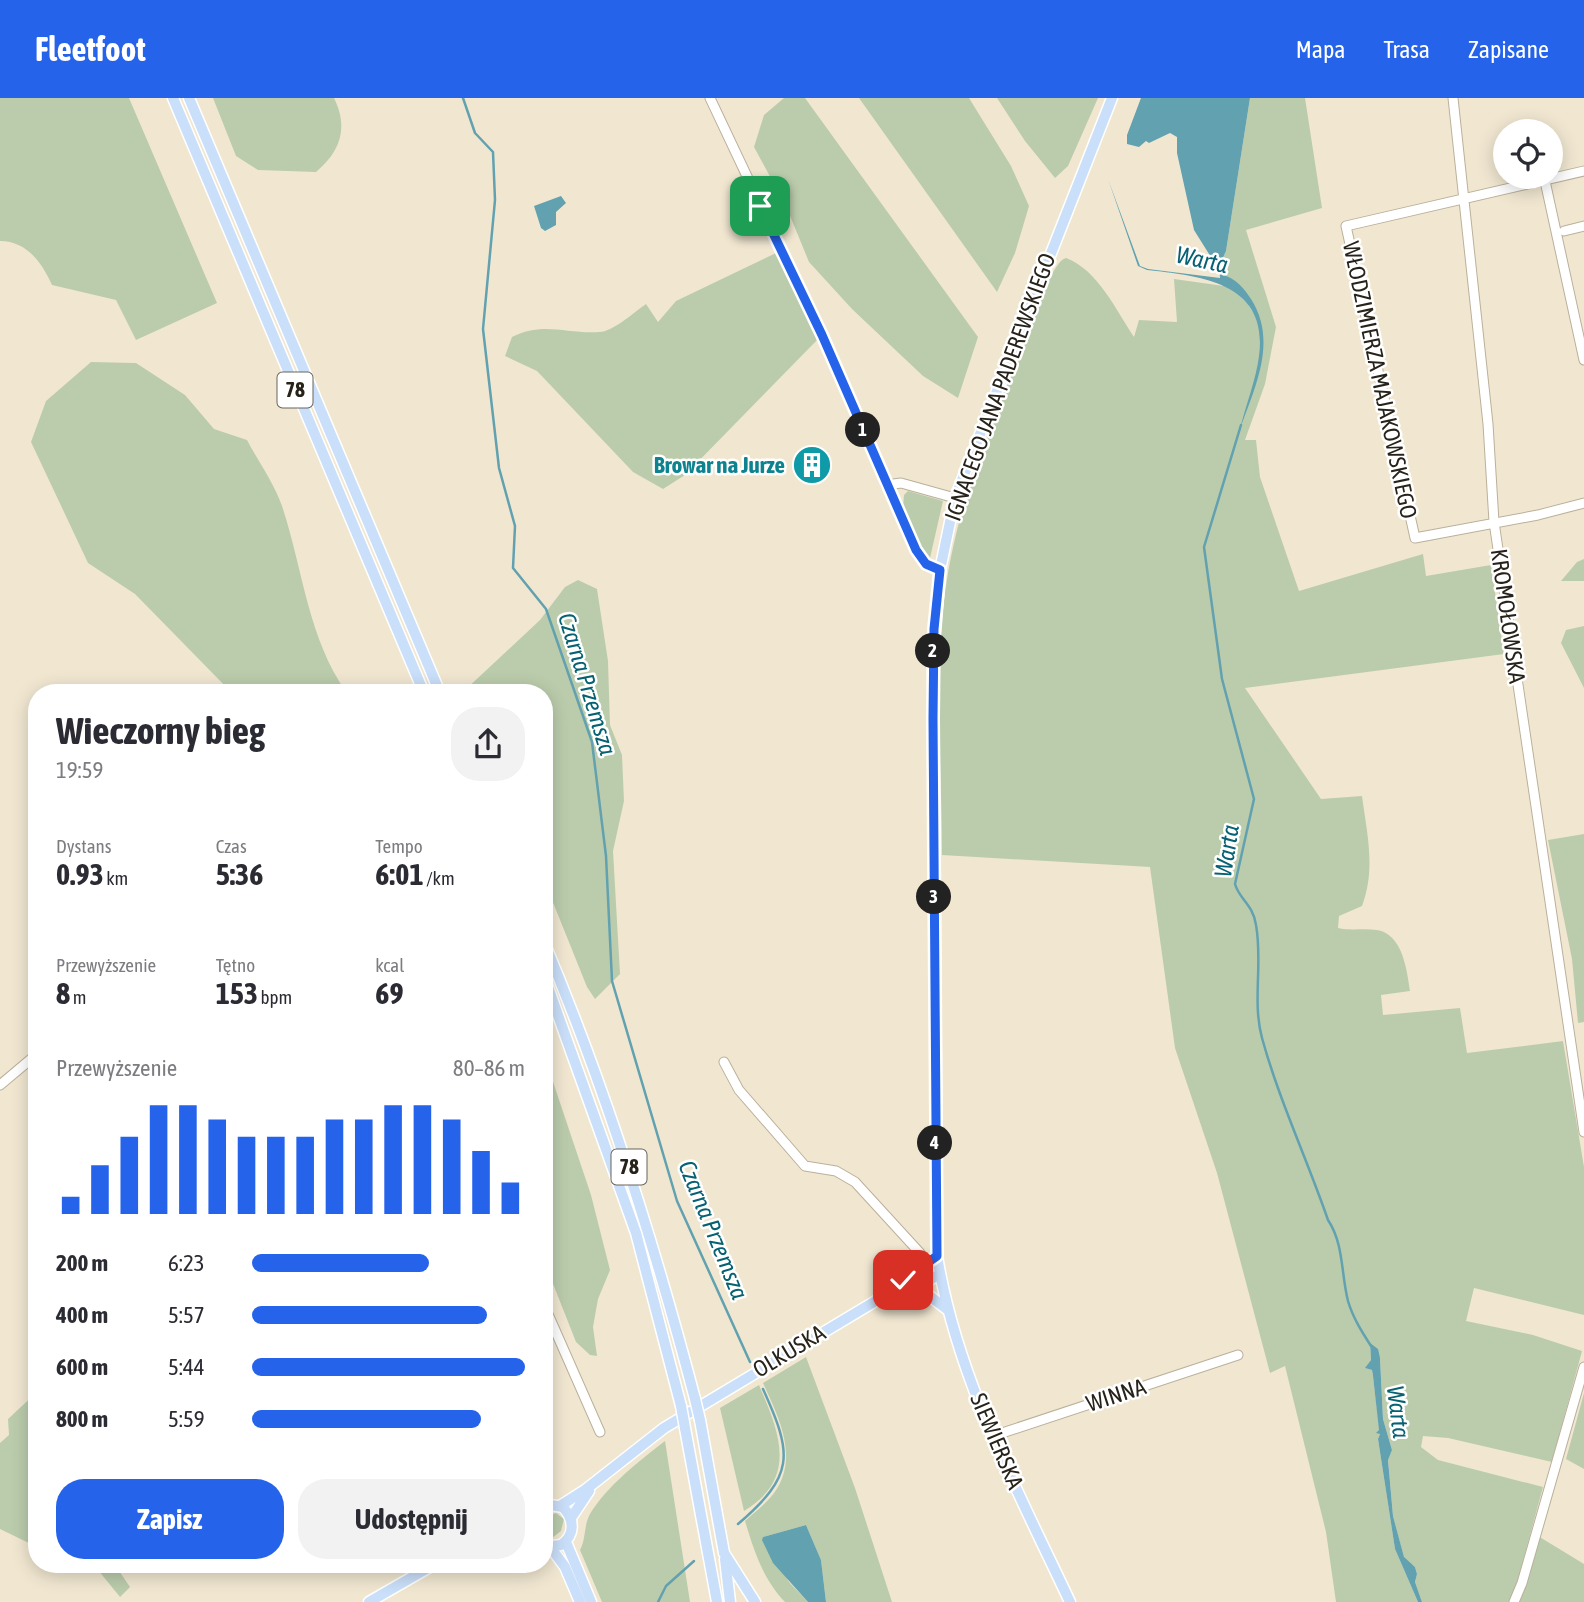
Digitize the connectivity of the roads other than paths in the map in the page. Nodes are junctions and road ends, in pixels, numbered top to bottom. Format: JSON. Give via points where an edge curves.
{"nodes":[{"id":1,"x":173,"y":98,"type":"edge"},
{"id":2,"x":189,"y":98,"type":"edge"},
{"id":3,"x":710,"y":98,"type":"edge"},
{"id":4,"x":1112,"y":98,"type":"edge"},
{"id":5,"x":1453,"y":98,"type":"edge"},
{"id":6,"x":1584,"y":171,"type":"edge"},
{"id":7,"x":1563,"y":176,"type":"edge"},
{"id":8,"x":1507,"y":189,"type":"edge"},
{"id":9,"x":1547,"y":189,"type":"edge"},
{"id":10,"x":1465,"y":198,"type":"junction"},
{"id":11,"x":1584,"y":226,"type":"edge"},
{"id":12,"x":1564,"y":231,"type":"dead end"},
{"id":13,"x":1584,"y":360,"type":"edge"},
{"id":14,"x":886,"y":485,"type":"junction"},
{"id":15,"x":955,"y":498,"type":"junction"},
{"id":16,"x":1584,"y":503,"type":"edge"},
{"id":17,"x":1494,"y":522,"type":"junction"},
{"id":18,"x":940,"y":570,"type":"junction"},
{"id":19,"x":420,"y":684,"type":"edge"},
{"id":20,"x":436,"y":684,"type":"edge"},
{"id":21,"x":553,"y":966,"type":"edge"},
{"id":22,"x":553,"y":1001,"type":"edge"},
{"id":23,"x":28,"y":1062,"type":"edge"},
{"id":24,"x":724,"y":1062,"type":"dead end"},
{"id":25,"x":0,"y":1085,"type":"edge"},
{"id":26,"x":1584,"y":1132,"type":"edge"},
{"id":27,"x":920,"y":1253,"type":"dead end"},
{"id":28,"x":937,"y":1256,"type":"junction"},
{"id":29,"x":940,"y":1274,"type":"junction"},
{"id":30,"x":914,"y":1289,"type":"junction"},
{"id":31,"x":874,"y":1302,"type":"junction"},
{"id":32,"x":948,"y":1310,"type":"junction"},
{"id":33,"x":553,"y":1325,"type":"edge"},
{"id":34,"x":1238,"y":1355,"type":"dead end"},
{"id":35,"x":1584,"y":1367,"type":"edge"},
{"id":36,"x":700,"y":1400,"type":"junction"},
{"id":37,"x":600,"y":1432,"type":"dead end"},
{"id":38,"x":993,"y":1436,"type":"junction"},
{"id":39,"x":598,"y":1481,"type":"junction"},
{"id":40,"x":553,"y":1501,"type":"edge"},
{"id":41,"x":553,"y":1504,"type":"edge"},
{"id":42,"x":571,"y":1518,"type":"junction"},
{"id":43,"x":566,"y":1542,"type":"junction"},
{"id":44,"x":553,"y":1546,"type":"edge"},
{"id":45,"x":724,"y":1553,"type":"junction"},
{"id":46,"x":553,"y":1554,"type":"edge"},
{"id":47,"x":419,"y":1573,"type":"edge"},
{"id":48,"x":369,"y":1602,"type":"edge"},
{"id":49,"x":580,"y":1602,"type":"edge"},
{"id":50,"x":591,"y":1602,"type":"edge"},
{"id":51,"x":717,"y":1602,"type":"edge"},
{"id":52,"x":730,"y":1602,"type":"edge"},
{"id":53,"x":755,"y":1602,"type":"edge"},
{"id":54,"x":1070,"y":1602,"type":"edge"},
{"id":55,"x":1514,"y":1602,"type":"edge"}],
"edges":[{"from":1,"to":19,"type":"main road","number":"78"},
{"from":2,"to":20,"type":"main road","number":"78"},
{"from":3,"to":14,"type":"street","via":[[822,335]]},
{"from":4,"to":15,"type":"main road","name":"IGNACEGO JANA PADEREWSKIEGO"},
{"from":5,"to":10,"type":"street","name":"KROMOŁOWSKA"},
{"from":6,"to":7,"type":"street"},
{"from":8,"to":10,"type":"street"},
{"from":9,"to":13,"type":"street"},
{"from":10,"to":17,"type":"street","name":"KROMOŁOWSKA"},
{"from":10,"to":17,"type":"street","name":"WŁODZIMIERZA MAJAKOWSKIEGO","via":[[1346,226],[1415,538]]},
{"from":11,"to":12,"type":"street"},
{"from":14,"to":15,"type":"street","via":[[901,483]]},
{"from":14,"to":18,"type":"street","via":[[922,560]]},
{"from":15,"to":18,"type":"main road","name":"IGNACEGO JANA PADEREWSKIEGO"},
{"from":16,"to":17,"type":"street"},
{"from":17,"to":26,"type":"street","name":"KROMOŁOWSKA"},
{"from":18,"to":28,"type":"main road","name":"IGNACEGO JANA PADEREWSKIEGO","via":[[933,670]]},
{"from":21,"to":36,"type":"main road","number":"78","via":[[628,1165]]},
{"from":22,"to":51,"type":"main road","number":"78","bridge":true,"via":[[636,1233],[681,1406]]},
{"from":23,"to":25,"type":"street"},
{"from":24,"to":27,"type":"street","via":[[738,1090],[805,1166],[836,1171],[855,1182]]},
{"from":28,"to":29,"type":"main road","name":"IGNACEGO JANA PADEREWSKIEGO"},
{"from":28,"to":31,"type":"main road","name":"OLKUSKA"},
{"from":29,"to":30,"type":"main road","name":"OLKUSKA"},
{"from":29,"to":32,"type":"main road","name":"SIEWIERSKA"},
{"from":30,"to":31,"type":"main road","name":"OLKUSKA"},
{"from":30,"to":32,"type":"main road"},
{"from":31,"to":36,"type":"main road","name":"OLKUSKA"},
{"from":32,"to":38,"type":"main road","name":"SIEWIERSKA"},
{"from":33,"to":37,"type":"street"},
{"from":34,"to":38,"type":"street","name":"WINNA"},
{"from":35,"to":55,"type":"street"},
{"from":36,"to":39,"type":"main road","name":"OLKUSKA"},
{"from":36,"to":45,"type":"main road","number":"78","bridge":true},
{"from":38,"to":54,"type":"main road","name":"SIEWIERSKA"},
{"from":39,"to":40,"type":"main road"},
{"from":39,"to":42,"type":"main road"},
{"from":41,"to":42,"type":"main road"},
{"from":42,"to":43,"type":"main road"},
{"from":43,"to":44,"type":"main road"},
{"from":43,"to":50,"type":"main road"},
{"from":45,"to":52,"type":"main road","number":"78"},
{"from":45,"to":53,"type":"main road"},
{"from":46,"to":49,"type":"main road","via":[[565,1567]]},
{"from":47,"to":48,"type":"main road"}]}
